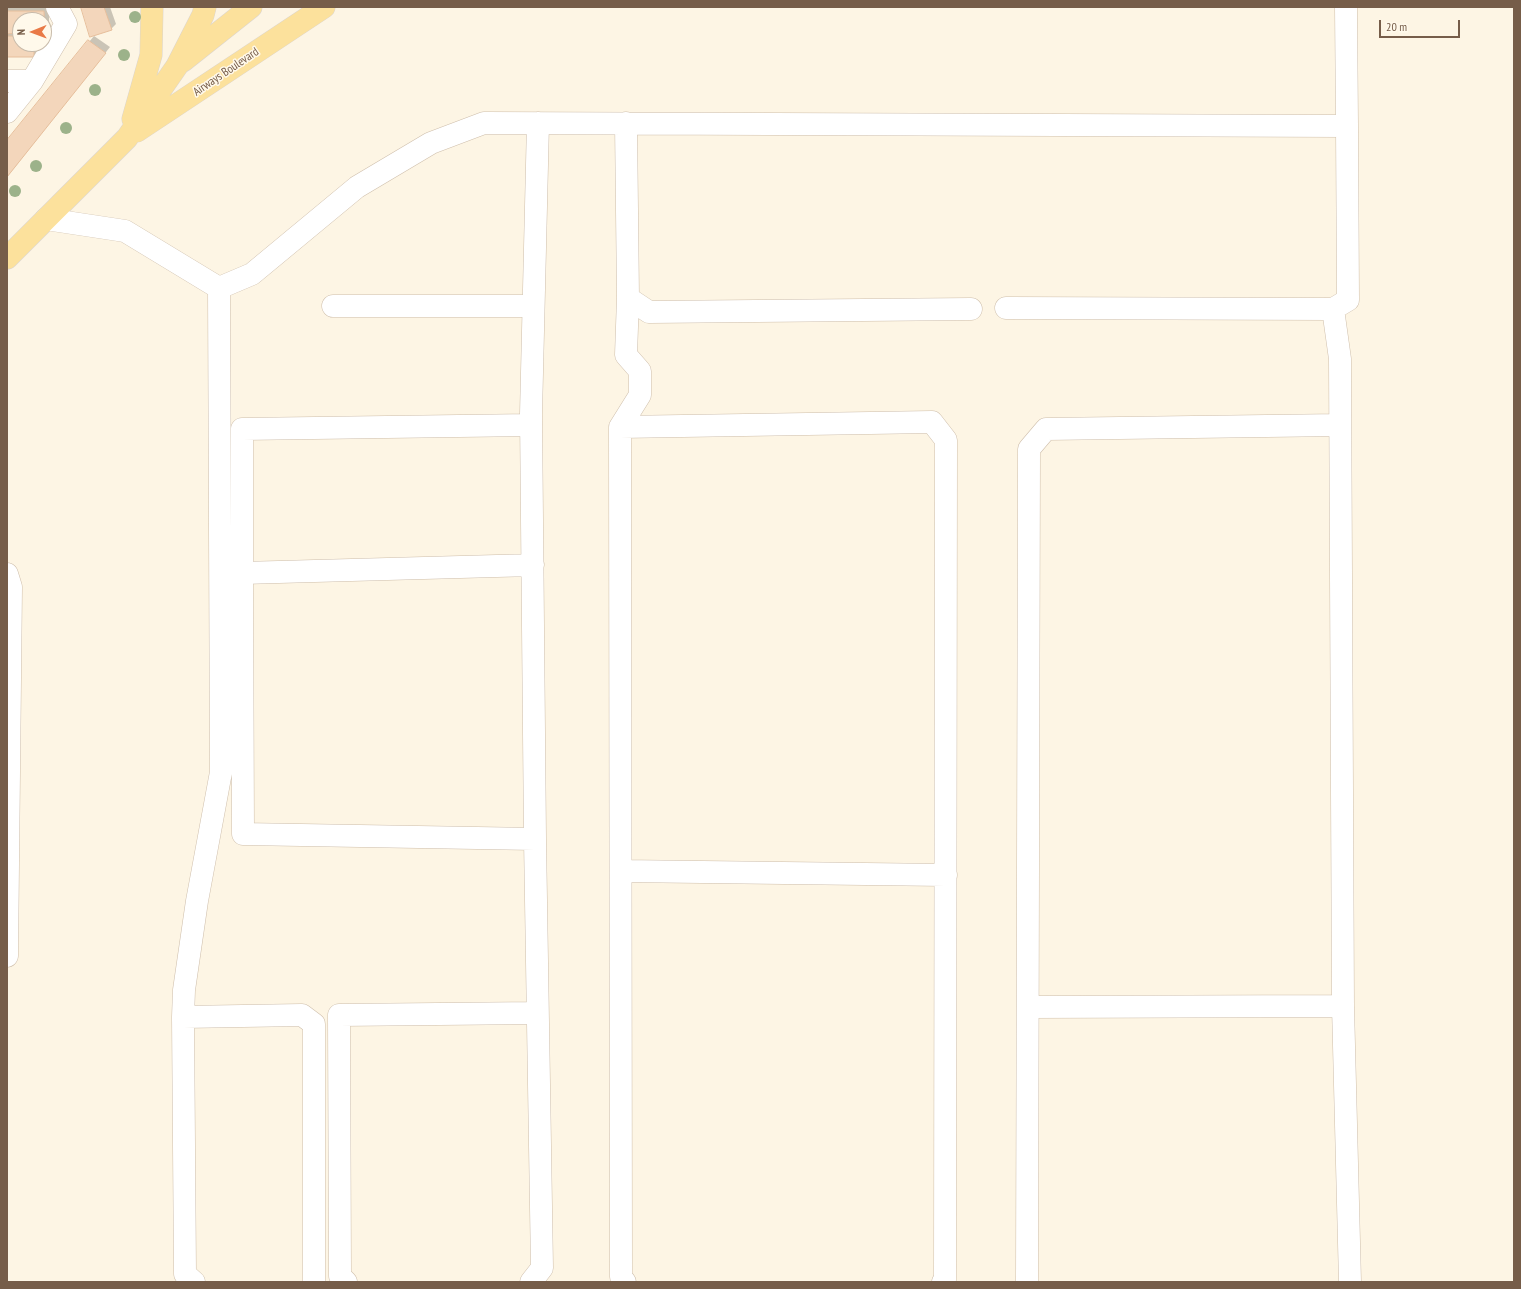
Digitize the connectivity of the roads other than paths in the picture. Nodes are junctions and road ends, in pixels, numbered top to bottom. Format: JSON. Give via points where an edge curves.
{"nodes":[{"id":1,"x":57,"y":7,"type":"edge"},
{"id":2,"x":152,"y":7,"type":"edge"},
{"id":3,"x":205,"y":7,"type":"edge"},
{"id":4,"x":251,"y":7,"type":"edge"},
{"id":5,"x":324,"y":7,"type":"edge"},
{"id":6,"x":1346,"y":7,"type":"edge"},
{"id":7,"x":177,"y":66,"type":"junction"},
{"id":8,"x":7,"y":81,"type":"edge"},
{"id":9,"x":32,"y":81,"type":"junction"},
{"id":10,"x":7,"y":112,"type":"edge"},
{"id":11,"x":538,"y":123,"type":"junction"},
{"id":12,"x":626,"y":123,"type":"junction"},
{"id":13,"x":1347,"y":126,"type":"junction"},
{"id":14,"x":127,"y":138,"type":"junction"},
{"id":15,"x":46,"y":219,"type":"junction"},
{"id":16,"x":7,"y":258,"type":"edge"},
{"id":17,"x":219,"y":288,"type":"junction"},
{"id":18,"x":628,"y":298,"type":"junction"},
{"id":19,"x":334,"y":306,"type":"dead end"},
{"id":20,"x":534,"y":306,"type":"junction"},
{"id":21,"x":1006,"y":308,"type":"dead end"},
{"id":22,"x":972,"y":309,"type":"dead end"},
{"id":23,"x":1333,"y":309,"type":"junction"},
{"id":24,"x":531,"y":425,"type":"junction"},
{"id":25,"x":1340,"y":425,"type":"junction"},
{"id":26,"x":620,"y":427,"type":"junction"},
{"id":27,"x":533,"y":565,"type":"junction"},
{"id":28,"x":242,"y":573,"type":"junction"},
{"id":29,"x":7,"y":574,"type":"edge"},
{"id":30,"x":535,"y":839,"type":"junction"},
{"id":31,"x":621,"y":871,"type":"junction"},
{"id":32,"x":946,"y":875,"type":"junction"},
{"id":33,"x":7,"y":884,"type":"edge"},
{"id":34,"x":7,"y":956,"type":"edge"},
{"id":35,"x":1344,"y":1006,"type":"junction"},
{"id":36,"x":1028,"y":1007,"type":"junction"},
{"id":37,"x":537,"y":1013,"type":"junction"},
{"id":38,"x":183,"y":1017,"type":"junction"},
{"id":39,"x":194,"y":1282,"type":"edge"},
{"id":40,"x":314,"y":1282,"type":"edge"},
{"id":41,"x":346,"y":1282,"type":"edge"},
{"id":42,"x":531,"y":1282,"type":"edge"},
{"id":43,"x":625,"y":1282,"type":"edge"},
{"id":44,"x":942,"y":1282,"type":"edge"},
{"id":45,"x":1027,"y":1282,"type":"edge"},
{"id":46,"x":1350,"y":1282,"type":"edge"}],
"edges":[{"from":1,"to":9,"type":"street","via":[[66,24]]},
{"from":2,"to":14,"type":"main road","via":[[151,54]]},
{"from":3,"to":7,"type":"main road","name":"Airways Boulevard"},
{"from":4,"to":7,"type":"main road"},
{"from":5,"to":14,"type":"main road","name":"Airways Boulevard"},
{"from":6,"to":13,"type":"street"},
{"from":7,"to":14,"type":"main road","name":"Airways Boulevard"},
{"from":8,"to":9,"type":"street"},
{"from":9,"to":10,"type":"street"},
{"from":11,"to":12,"type":"street"},
{"from":11,"to":17,"type":"street","via":[[484,123],[431,143],[357,187],[252,274]]},
{"from":11,"to":20,"type":"street"},
{"from":12,"to":13,"type":"street"},
{"from":12,"to":18,"type":"street"},
{"from":13,"to":23,"type":"street","via":[[1348,300]]},
{"from":14,"to":15,"type":"main road","name":"Airways Boulevard"},
{"from":15,"to":16,"type":"main road","name":"Airways Boulevard"},
{"from":15,"to":17,"type":"street","via":[[125,231]]},
{"from":17,"to":38,"type":"street","via":[[221,772],[197,901],[184,990]]},
{"from":18,"to":22,"type":"street","via":[[649,312]]},
{"from":18,"to":26,"type":"street","via":[[626,356],[640,371],[640,395]]},
{"from":19,"to":20,"type":"street"},
{"from":20,"to":24,"type":"street"},
{"from":21,"to":23,"type":"street"},
{"from":23,"to":25,"type":"street","via":[[1340,359]]},
{"from":24,"to":27,"type":"street"},
{"from":24,"to":28,"type":"street","via":[[242,429]]},
{"from":25,"to":35,"type":"street"},
{"from":25,"to":36,"type":"street","via":[[1046,430],[1029,449]]},
{"from":26,"to":31,"type":"street"},
{"from":26,"to":32,"type":"street","via":[[932,422],[946,440]]},
{"from":27,"to":28,"type":"street"},
{"from":27,"to":30,"type":"street"},
{"from":28,"to":30,"type":"street","via":[[243,834]]},
{"from":29,"to":33,"type":"street","via":[[11,587]]},
{"from":30,"to":37,"type":"street"},
{"from":31,"to":32,"type":"street"},
{"from":31,"to":43,"type":"street","via":[[621,1277]]},
{"from":32,"to":44,"type":"street","via":[[945,1280]]},
{"from":33,"to":34,"type":"street"},
{"from":35,"to":36,"type":"street"},
{"from":35,"to":46,"type":"street"},
{"from":36,"to":45,"type":"street"},
{"from":37,"to":41,"type":"street","via":[[339,1015],[340,1276]]},
{"from":37,"to":42,"type":"street","via":[[542,1268]]},
{"from":38,"to":39,"type":"street","via":[[185,1274]]},
{"from":38,"to":40,"type":"street","via":[[302,1015],[314,1024]]}]}
